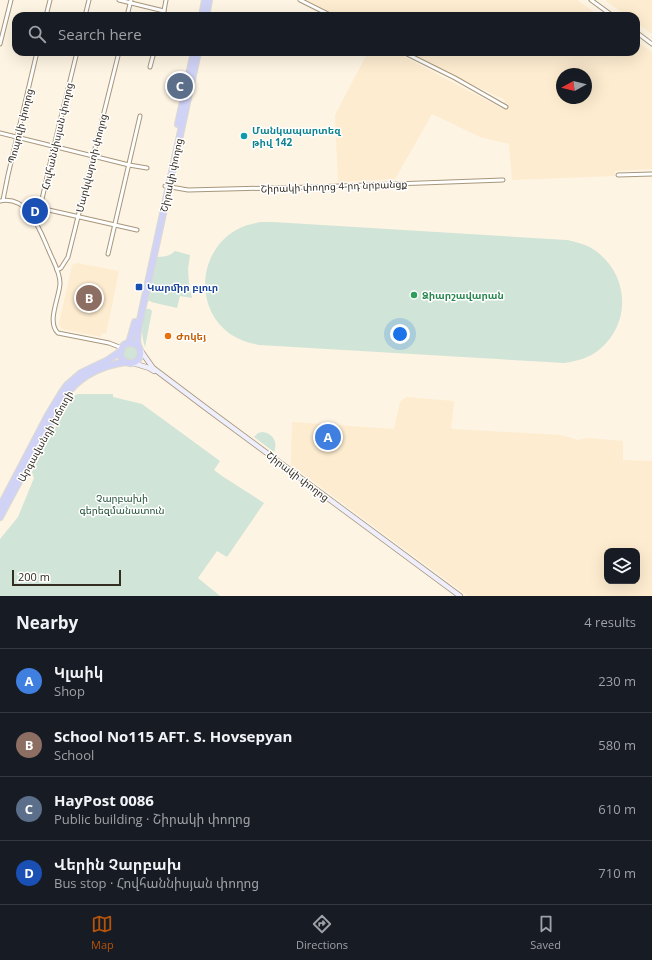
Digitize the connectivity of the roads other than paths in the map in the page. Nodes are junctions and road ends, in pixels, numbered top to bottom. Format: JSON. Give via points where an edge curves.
{"nodes":[{"id":1,"x":11,"y":0,"type":"edge"},
{"id":2,"x":50,"y":0,"type":"edge"},
{"id":3,"x":89,"y":0,"type":"edge"},
{"id":4,"x":119,"y":0,"type":"edge"},
{"id":5,"x":166,"y":0,"type":"edge"},
{"id":6,"x":205,"y":0,"type":"edge"},
{"id":7,"x":209,"y":0,"type":"edge"},
{"id":8,"x":300,"y":0,"type":"edge"},
{"id":9,"x":591,"y":0,"type":"edge"},
{"id":10,"x":130,"y":1,"type":"edge"},
{"id":11,"x":164,"y":11,"type":"joint"},
{"id":12,"x":47,"y":12,"type":"edge"},
{"id":13,"x":86,"y":12,"type":"edge"},
{"id":14,"x":128,"y":12,"type":"edge"},
{"id":15,"x":203,"y":12,"type":"edge"},
{"id":16,"x":207,"y":12,"type":"edge"},
{"id":17,"x":324,"y":12,"type":"edge"},
{"id":18,"x":608,"y":12,"type":"edge"},
{"id":19,"x":640,"y":35,"type":"edge"},
{"id":20,"x":0,"y":44,"type":"edge"},
{"id":21,"x":652,"y":44,"type":"edge"},
{"id":22,"x":36,"y":56,"type":"edge"},
{"id":23,"x":76,"y":56,"type":"edge"},
{"id":24,"x":118,"y":56,"type":"edge"},
{"id":25,"x":153,"y":56,"type":"edge"},
{"id":26,"x":193,"y":56,"type":"edge"},
{"id":27,"x":197,"y":56,"type":"edge"},
{"id":28,"x":411,"y":56,"type":"edge"},
{"id":29,"x":150,"y":67,"type":"dead end"},
{"id":30,"x":506,"y":107,"type":"dead end"},
{"id":31,"x":140,"y":116,"type":"dead end"},
{"id":32,"x":0,"y":133,"type":"edge"},
{"id":33,"x":17,"y":138,"type":"junction"},
{"id":34,"x":54,"y":146,"type":"junction"},
{"id":35,"x":92,"y":156,"type":"junction"},
{"id":36,"x":129,"y":165,"type":"junction"},
{"id":37,"x":147,"y":168,"type":"dead end"},
{"id":38,"x":652,"y":174,"type":"edge"},
{"id":39,"x":618,"y":175,"type":"dead end"},
{"id":40,"x":503,"y":180,"type":"dead end"},
{"id":41,"x":166,"y":187,"type":"junction"},
{"id":42,"x":2,"y":200,"type":"edge"},
{"id":43,"x":40,"y":208,"type":"junction"},
{"id":44,"x":78,"y":217,"type":"junction"},
{"id":45,"x":34,"y":218,"type":"junction"},
{"id":46,"x":114,"y":225,"type":"junction"},
{"id":47,"x":137,"y":230,"type":"dead end"},
{"id":48,"x":108,"y":254,"type":"dead end"},
{"id":49,"x":57,"y":270,"type":"junction"},
{"id":50,"x":129,"y":343,"type":"junction"},
{"id":51,"x":139,"y":348,"type":"junction"},
{"id":52,"x":121,"y":350,"type":"junction"},
{"id":53,"x":126,"y":362,"type":"junction"},
{"id":54,"x":133,"y":363,"type":"junction"},
{"id":55,"x":0,"y":507,"type":"edge"},
{"id":56,"x":0,"y":517,"type":"edge"},
{"id":57,"x":457,"y":596,"type":"edge"},
{"id":58,"x":460,"y":596,"type":"edge"}],
"edges":[{"from":1,"to":20,"type":"street"},
{"from":2,"to":12,"type":"street"},
{"from":3,"to":13,"type":"street"},
{"from":4,"to":10,"type":"street"},
{"from":5,"to":11,"type":"street"},
{"from":6,"to":15,"type":"highway"},
{"from":7,"to":16,"type":"highway"},
{"from":8,"to":17,"type":"street"},
{"from":9,"to":18,"type":"street"},
{"from":10,"to":11,"type":"street"},
{"from":10,"to":14,"type":"street"},
{"from":19,"to":21,"type":"street"},
{"from":22,"to":33,"type":"street","name":"Պոպովի փողոց"},
{"from":23,"to":34,"type":"street","name":"Հովհաննիսյան փողոց"},
{"from":24,"to":35,"type":"street","name":"Մարկվարտի փողոց"},
{"from":25,"to":29,"type":"street"},
{"from":26,"to":41,"type":"highway","name":"Շիրակի փողոց"},
{"from":27,"to":41,"type":"highway","name":"Շիրակի փողոց"},
{"from":28,"to":30,"type":"street"},
{"from":31,"to":36,"type":"street"},
{"from":32,"to":33,"type":"street"},
{"from":33,"to":34,"type":"street"},
{"from":33,"to":42,"type":"street","name":"Պոպովի փողոց"},
{"from":34,"to":35,"type":"street"},
{"from":34,"to":43,"type":"street","name":"Հովհաննիսյան փողոց"},
{"from":35,"to":36,"type":"street"},
{"from":35,"to":44,"type":"street","name":"Մարկվարտի փողոց"},
{"from":36,"to":37,"type":"street"},
{"from":36,"to":46,"type":"street"},
{"from":38,"to":39,"type":"street"},
{"from":40,"to":41,"type":"street","name":"Շիրակի փողոց 4-րդ նրբանցք","via":[[188,190]]},
{"from":41,"to":50,"type":"highway","name":"Շիրակի փողոց"},
{"from":41,"to":51,"type":"highway","name":"Շիրակի փողոց","via":[[138,329]]},
{"from":42,"to":45,"type":"street","via":[[17,202]]},
{"from":43,"to":44,"type":"street"},
{"from":43,"to":45,"type":"street","name":"Հովհաննիսյան փողոց"},
{"from":44,"to":46,"type":"street"},
{"from":44,"to":49,"type":"street","name":"Մարկվարտի փողոց","via":[[68,257]]},
{"from":45,"to":49,"type":"street"},
{"from":46,"to":47,"type":"street"},
{"from":46,"to":48,"type":"street"},
{"from":49,"to":52,"type":"street","via":[[60,283],[53,319],[56,331],[109,343]]},
{"from":50,"to":51,"type":"highway"},
{"from":50,"to":52,"type":"highway"},
{"from":51,"to":54,"type":"highway","name":"Շիրակի փողոց","via":[[139,358]]},
{"from":51,"to":58,"type":"main road","name":"Շիրակի փողոց","via":[[153,368]]},
{"from":52,"to":53,"type":"highway","via":[[121,357]]},
{"from":52,"to":55,"type":"highway","name":"Արգավանդի խճուղի","via":[[108,360],[80,373],[62,392]]},
{"from":53,"to":54,"type":"highway","name":"Շիրակի փողոց"},
{"from":53,"to":56,"type":"highway","name":"Արգավանդի խճուղի","via":[[95,371],[71,389]]},
{"from":54,"to":57,"type":"main road","name":"Շիրակի փողոց","via":[[152,370]]}]}
